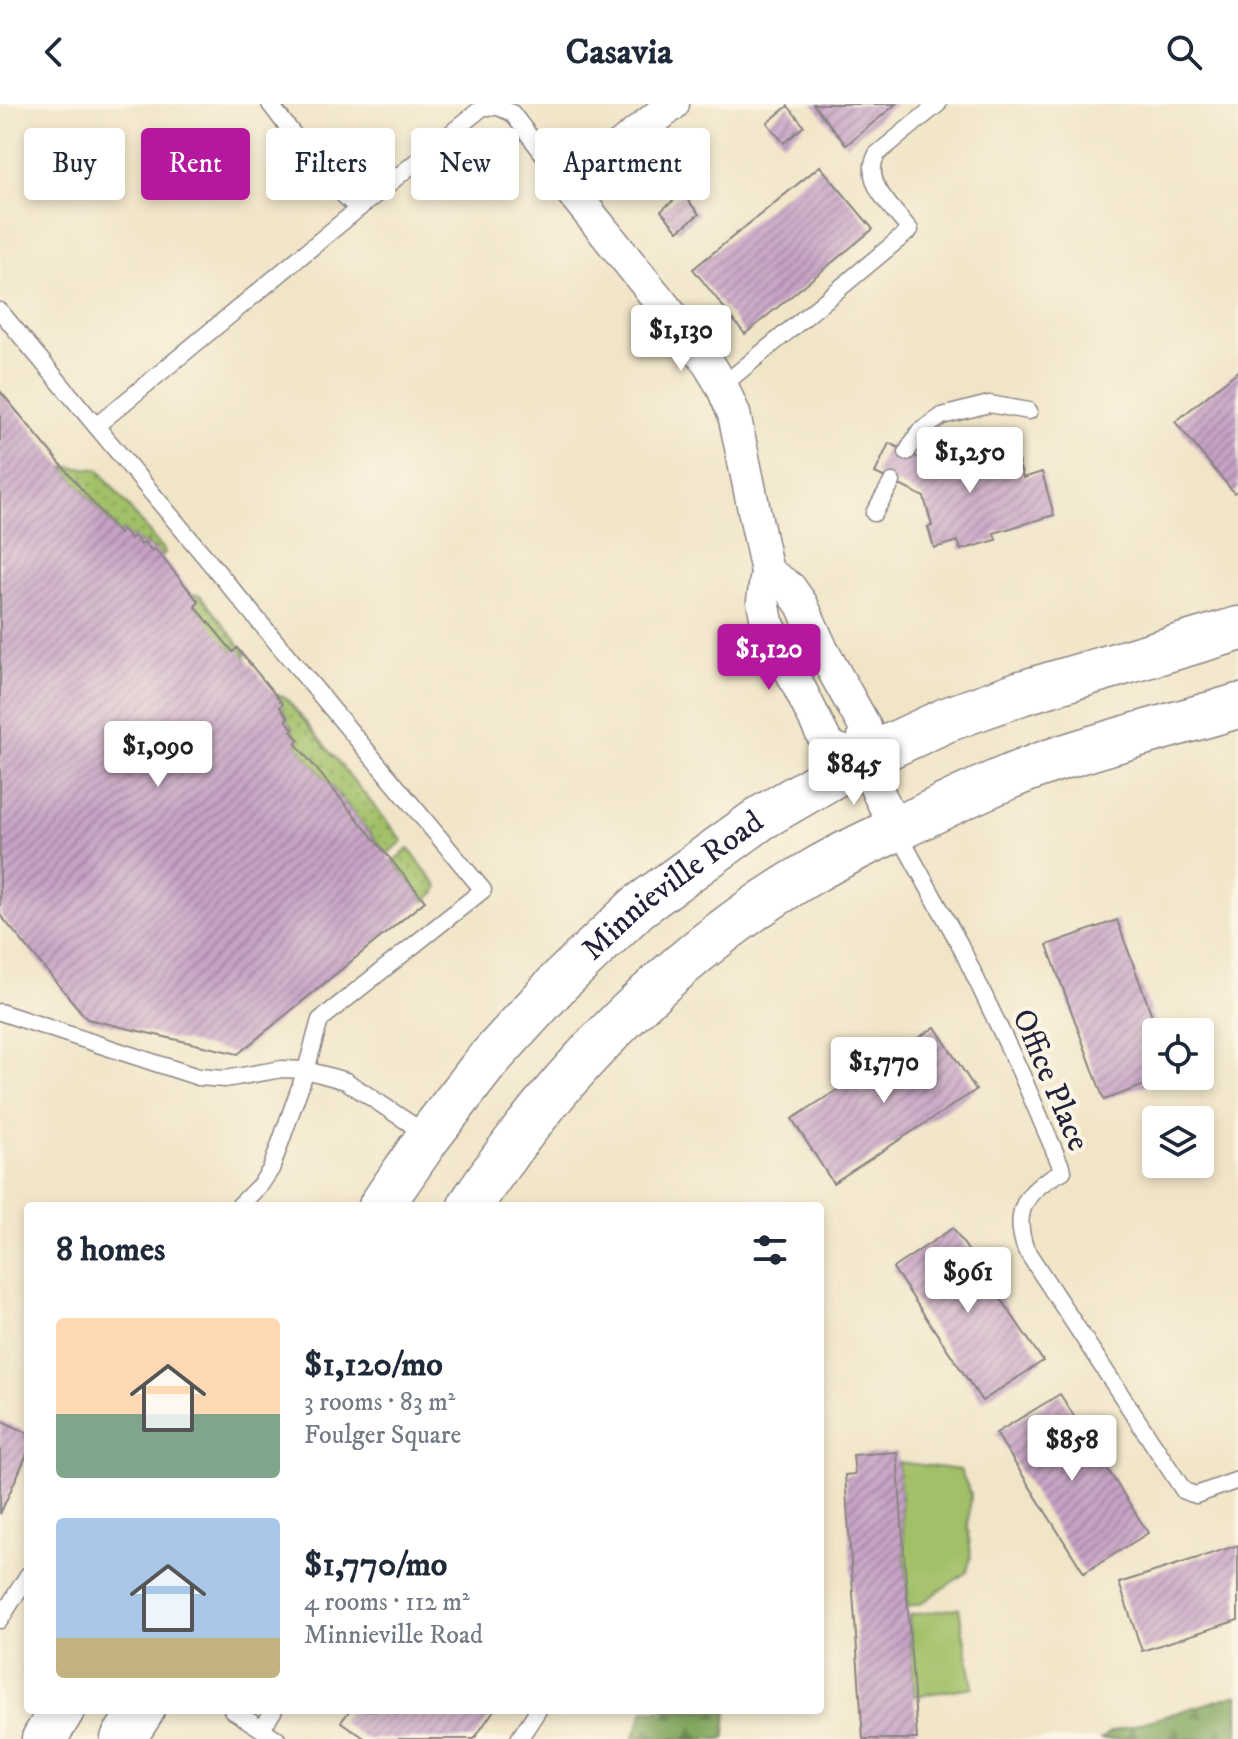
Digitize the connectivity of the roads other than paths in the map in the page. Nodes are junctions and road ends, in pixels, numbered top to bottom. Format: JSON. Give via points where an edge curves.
{"nodes":[{"id":1,"x":270,"y":104,"type":"edge"},
{"id":2,"x":673,"y":104,"type":"edge"},
{"id":3,"x":938,"y":104,"type":"edge"},
{"id":4,"x":643,"y":128,"type":"edge"},
{"id":5,"x":535,"y":143,"type":"edge"},
{"id":6,"x":578,"y":200,"type":"edge"},
{"id":7,"x":358,"y":209,"type":"junction"},
{"id":8,"x":0,"y":311,"type":"edge"},
{"id":9,"x":722,"y":386,"type":"junction"},
{"id":10,"x":1029,"y":411,"type":"dead end"},
{"id":11,"x":96,"y":426,"type":"junction"},
{"id":12,"x":907,"y":452,"type":"dead end"},
{"id":13,"x":892,"y":482,"type":"dead end"},
{"id":14,"x":874,"y":513,"type":"dead end"},
{"id":15,"x":1238,"y":629,"type":"edge"},
{"id":16,"x":1238,"y":706,"type":"edge"},
{"id":17,"x":862,"y":759,"type":"junction"},
{"id":18,"x":896,"y":829,"type":"junction"},
{"id":19,"x":0,"y":1012,"type":"edge"},
{"id":20,"x":306,"y":1070,"type":"junction"},
{"id":21,"x":429,"y":1136,"type":"junction"},
{"id":22,"x":243,"y":1202,"type":"edge"},
{"id":23,"x":384,"y":1202,"type":"edge"},
{"id":24,"x":473,"y":1202,"type":"edge"},
{"id":25,"x":1238,"y":1480,"type":"edge"},
{"id":26,"x":24,"y":1581,"type":"edge"},
{"id":27,"x":0,"y":1620,"type":"edge"},
{"id":28,"x":60,"y":1714,"type":"edge"},
{"id":29,"x":139,"y":1714,"type":"edge"},
{"id":30,"x":238,"y":1714,"type":"edge"},
{"id":31,"x":271,"y":1714,"type":"edge"},
{"id":32,"x":535,"y":1714,"type":"edge"},
{"id":33,"x":262,"y":1729,"type":"junction"},
{"id":34,"x":44,"y":1739,"type":"edge"},
{"id":35,"x":123,"y":1739,"type":"edge"},
{"id":36,"x":277,"y":1739,"type":"edge"},
{"id":37,"x":519,"y":1739,"type":"edge"}],
"edges":[{"from":1,"to":7,"type":"lane","via":[[328,180]]},
{"from":2,"to":4,"type":"street"},
{"from":3,"to":9,"type":"lane","via":[[871,163],[876,186],[910,230]]},
{"from":5,"to":7,"type":"lane","via":[[512,113],[483,107]]},
{"from":6,"to":9,"type":"street","via":[[704,356]]},
{"from":7,"to":11,"type":"lane"},
{"from":8,"to":11,"type":"lane"},
{"from":9,"to":17,"type":"street","via":[[734,414],[767,572],[763,609],[828,746]]},
{"from":10,"to":12,"type":"lane","via":[[989,404],[942,416],[919,432]]},
{"from":11,"to":20,"type":"lane","via":[[483,890],[320,1020]]},
{"from":13,"to":14,"type":"lane"},
{"from":15,"to":17,"type":"main road","name":"Minnieville Road","via":[[1021,693]]},
{"from":16,"to":18,"type":"main road","name":"Minnieville Road","via":[[1057,759]]},
{"from":17,"to":18,"type":"street"},
{"from":17,"to":21,"type":"main road","name":"Minnieville Road","via":[[761,818],[638,907],[560,981],[487,1061]]},
{"from":18,"to":24,"type":"main road","name":"Minnieville Road","via":[[815,870],[676,971],[556,1091]]},
{"from":18,"to":25,"type":"lane","name":"Office Place","via":[[959,943],[1063,1171],[1026,1199],[1020,1215],[1026,1250],[1184,1491],[1196,1495]]},
{"from":19,"to":20,"type":"lane","via":[[198,1077]]},
{"from":20,"to":21,"type":"lane","via":[[346,1081]]},
{"from":20,"to":22,"type":"lane","via":[[271,1169]]},
{"from":21,"to":23,"type":"main road","name":"Minnieville Road"},
{"from":26,"to":27,"type":"lane"},
{"from":28,"to":34,"type":"main road"},
{"from":29,"to":35,"type":"main road"},
{"from":30,"to":33,"type":"lane"},
{"from":31,"to":33,"type":"lane"},
{"from":32,"to":37,"type":"lane"},
{"from":33,"to":36,"type":"lane"}]}
